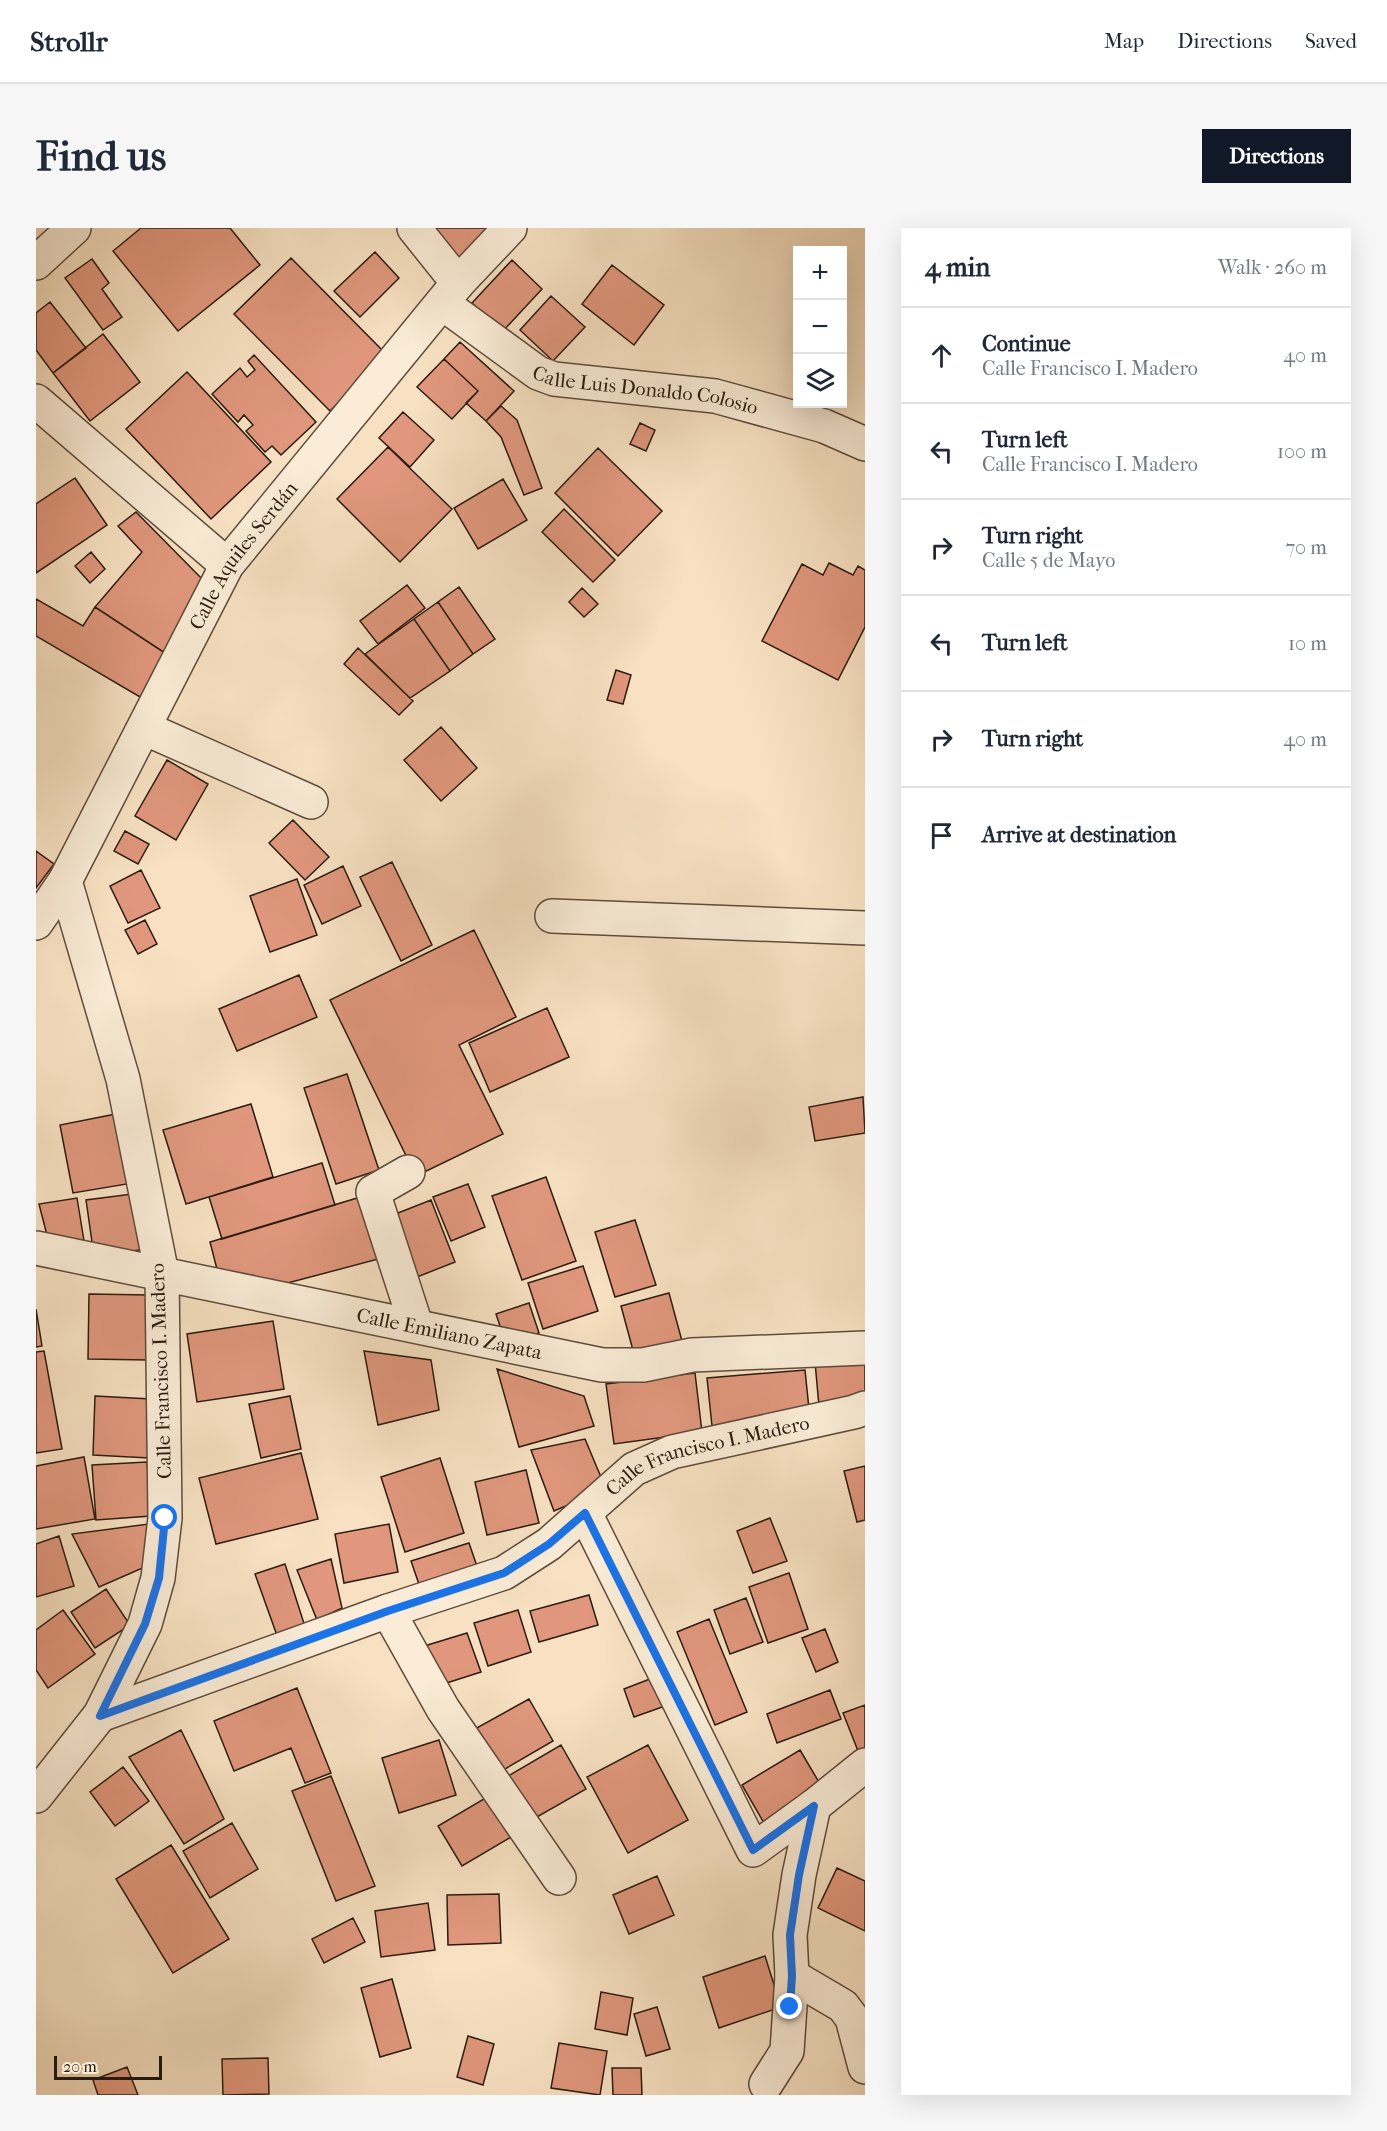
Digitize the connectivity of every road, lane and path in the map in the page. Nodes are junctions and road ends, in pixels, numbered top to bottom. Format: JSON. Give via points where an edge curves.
{"nodes":[{"id":1,"x":74,"y":228,"type":"edge"},
{"id":2,"x":414,"y":228,"type":"edge"},
{"id":3,"x":510,"y":228,"type":"edge"},
{"id":4,"x":36,"y":263,"type":"edge"},
{"id":5,"x":450,"y":293,"type":"junction"},
{"id":6,"x":36,"y":401,"type":"edge"},
{"id":7,"x":865,"y":444,"type":"edge"},
{"id":8,"x":227,"y":565,"type":"junction"},
{"id":9,"x":144,"y":728,"type":"junction"},
{"id":10,"x":310,"y":802,"type":"dead end"},
{"id":11,"x":65,"y":881,"type":"junction"},
{"id":12,"x":552,"y":916,"type":"dead end"},
{"id":13,"x":36,"y":923,"type":"edge"},
{"id":14,"x":865,"y":928,"type":"edge"},
{"id":15,"x":408,"y":1172,"type":"dead end"},
{"id":16,"x":36,"y":1248,"type":"edge"},
{"id":17,"x":162,"y":1274,"type":"junction"},
{"id":18,"x":416,"y":1325,"type":"junction"},
{"id":19,"x":865,"y":1348,"type":"edge"},
{"id":20,"x":865,"y":1408,"type":"edge"},
{"id":21,"x":585,"y":1513,"type":"junction"},
{"id":22,"x":388,"y":1611,"type":"junction"},
{"id":23,"x":100,"y":1716,"type":"junction"},
{"id":24,"x":865,"y":1765,"type":"edge"},
{"id":25,"x":36,"y":1796,"type":"edge"},
{"id":26,"x":814,"y":1806,"type":"junction"},
{"id":27,"x":559,"y":1878,"type":"dead end"},
{"id":28,"x":792,"y":1976,"type":"junction"},
{"id":29,"x":865,"y":2067,"type":"edge"},
{"id":30,"x":766,"y":2084,"type":"dead end"}],
"edges":[{"from":1,"to":4,"type":"street"},
{"from":2,"to":5,"type":"street","name":"Calle Luis Donaldo Colosio"},
{"from":3,"to":5,"type":"street","name":"Calle Aquiles Serdán"},
{"from":5,"to":7,"type":"street","name":"Calle Luis Donaldo Colosio","via":[[538,373],[554,379],[715,396],[824,426]]},
{"from":5,"to":8,"type":"street","name":"Calle Aquiles Serdán"},
{"from":6,"to":8,"type":"street"},
{"from":8,"to":9,"type":"street","name":"Calle Aquiles Serdán"},
{"from":9,"to":10,"type":"street"},
{"from":9,"to":11,"type":"street","name":"Calle Aquiles Serdán"},
{"from":11,"to":13,"type":"street","name":"Calle Aquiles Serdán"},
{"from":11,"to":17,"type":"street","name":"Calle Francisco I. Madero","via":[[123,1079]]},
{"from":12,"to":14,"type":"street"},
{"from":15,"to":18,"type":"street","via":[[373,1192]]},
{"from":16,"to":17,"type":"street","name":"Calle Emiliano Zapata"},
{"from":17,"to":18,"type":"street","name":"Calle Emiliano Zapata"},
{"from":17,"to":23,"type":"street","name":"Calle Francisco I. Madero","via":[[165,1518],[159,1578],[145,1624]]},
{"from":18,"to":19,"type":"street","name":"Calle Emiliano Zapata","via":[[602,1365],[643,1365],[692,1355]]},
{"from":20,"to":21,"type":"street","name":"Calle Francisco I. Madero","via":[[672,1452],[634,1469]]},
{"from":21,"to":22,"type":"street","name":"Calle Francisco I. Madero","via":[[549,1544],[504,1573]]},
{"from":21,"to":26,"type":"street","via":[[753,1850]]},
{"from":22,"to":23,"type":"street","name":"Calle Francisco I. Madero"},
{"from":22,"to":27,"type":"street","via":[[443,1709]]},
{"from":23,"to":25,"type":"street","name":"Calle Francisco I. Madero"},
{"from":24,"to":26,"type":"street"},
{"from":26,"to":28,"type":"street","via":[[790,1935]]},
{"from":28,"to":29,"type":"street","via":[[843,2006],[852,2018]]},
{"from":28,"to":30,"type":"street","via":[[787,2050]]}]}
